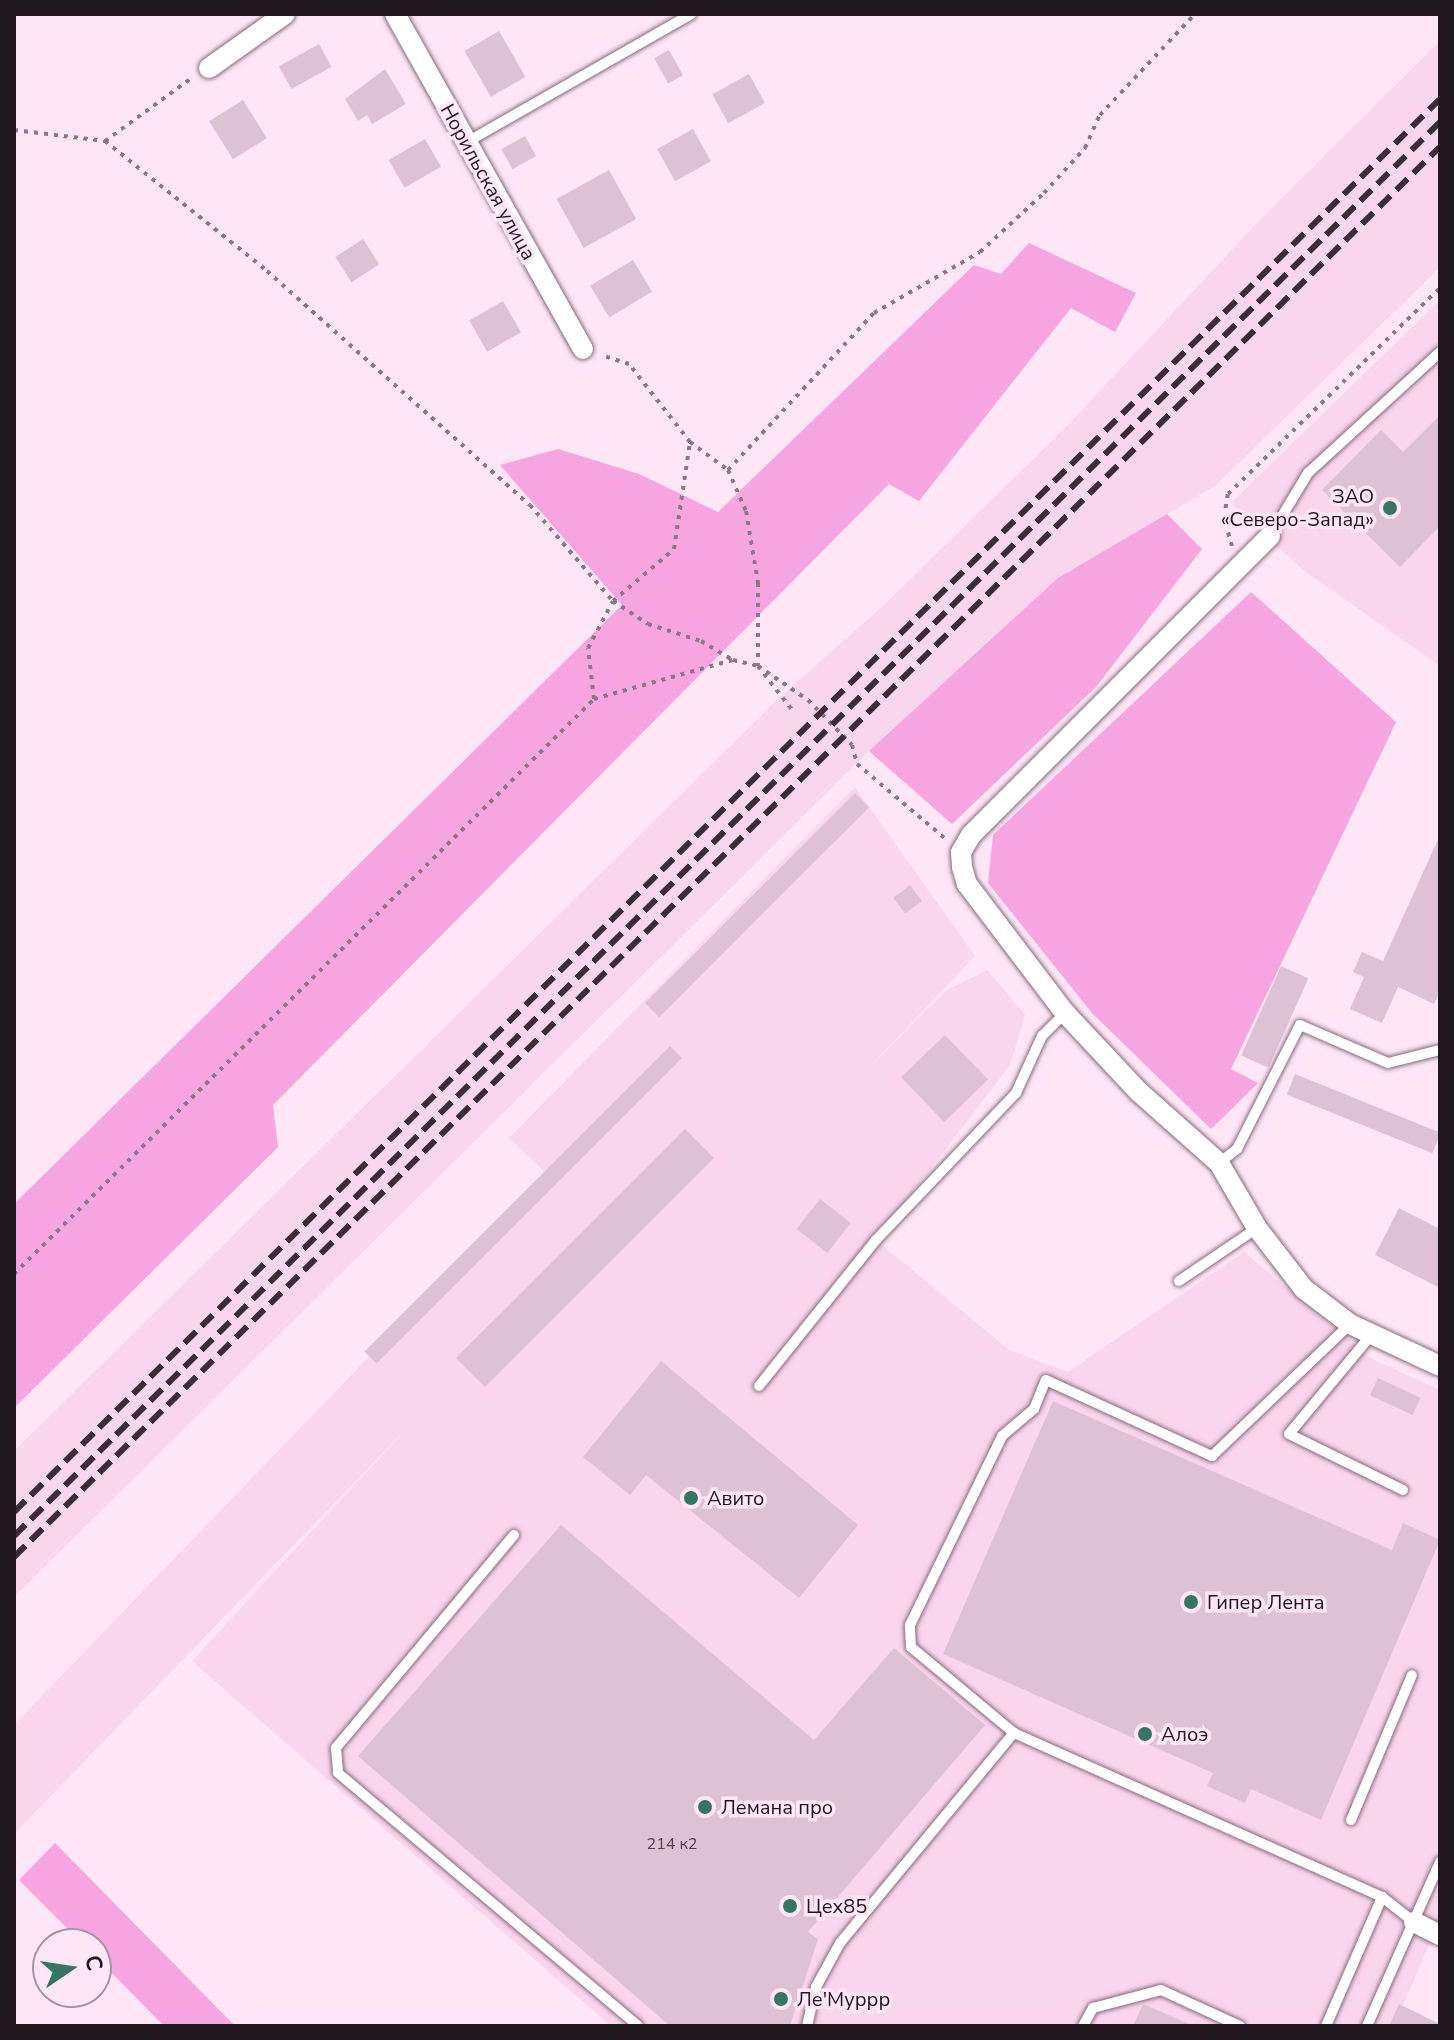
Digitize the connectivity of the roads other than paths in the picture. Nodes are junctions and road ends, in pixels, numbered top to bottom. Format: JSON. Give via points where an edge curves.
{"nodes":[{"id":1,"x":285,"y":14,"type":"edge"},
{"id":2,"x":395,"y":14,"type":"edge"},
{"id":3,"x":691,"y":14,"type":"edge"},
{"id":4,"x":209,"y":68,"type":"road end"},
{"id":5,"x":466,"y":143,"type":"junction"},
{"id":6,"x":583,"y":349,"type":"road end"},
{"id":7,"x":1440,"y":352,"type":"edge"},
{"id":8,"x":1270,"y":536,"type":"joint"},
{"id":9,"x":1065,"y":1013,"type":"junction"},
{"id":10,"x":1440,"y":1050,"type":"edge"},
{"id":11,"x":1219,"y":1163,"type":"junction"},
{"id":12,"x":1257,"y":1228,"type":"junction"},
{"id":13,"x":1179,"y":1281,"type":"dead end"},
{"id":14,"x":1350,"y":1324,"type":"junction"},
{"id":15,"x":1372,"y":1334,"type":"junction"},
{"id":16,"x":1440,"y":1366,"type":"edge"},
{"id":17,"x":759,"y":1386,"type":"dead end"},
{"id":18,"x":1403,"y":1490,"type":"dead end"},
{"id":19,"x":514,"y":1535,"type":"dead end"},
{"id":20,"x":1412,"y":1675,"type":"dead end"},
{"id":21,"x":1014,"y":1733,"type":"junction"},
{"id":22,"x":1351,"y":1820,"type":"dead end"},
{"id":23,"x":1440,"y":1862,"type":"edge"},
{"id":24,"x":1382,"y":1897,"type":"junction"},
{"id":25,"x":1414,"y":1922,"type":"junction"},
{"id":26,"x":1440,"y":1935,"type":"edge"},
{"id":27,"x":638,"y":2026,"type":"edge"},
{"id":28,"x":807,"y":2026,"type":"edge"},
{"id":29,"x":1083,"y":2026,"type":"edge"},
{"id":30,"x":1240,"y":2026,"type":"edge"},
{"id":31,"x":1326,"y":2026,"type":"edge"},
{"id":32,"x":1367,"y":2026,"type":"edge"}],
"edges":[{"from":1,"to":4,"type":"street"},
{"from":2,"to":5,"type":"street","name":"Норильская улица"},
{"from":3,"to":5,"type":"lane"},
{"from":5,"to":6,"type":"street","name":"Норильская улица"},
{"from":7,"to":8,"type":"lane","via":[[1308,473]]},
{"from":8,"to":9,"type":"street","via":[[971,835],[961,852],[967,884]]},
{"from":9,"to":11,"type":"street"},
{"from":9,"to":17,"type":"lane","via":[[1042,1036],[1016,1093],[886,1229]]},
{"from":10,"to":11,"type":"lane","via":[[1388,1063],[1300,1025],[1237,1149]]},
{"from":11,"to":12,"type":"street"},
{"from":12,"to":13,"type":"lane"},
{"from":12,"to":14,"type":"street","via":[[1304,1289]]},
{"from":14,"to":15,"type":"street"},
{"from":14,"to":21,"type":"lane","via":[[1212,1456],[1046,1380],[1034,1409],[1002,1436],[910,1625],[911,1647]]},
{"from":15,"to":16,"type":"street"},
{"from":15,"to":18,"type":"lane","via":[[1289,1434]]},
{"from":19,"to":27,"type":"lane","via":[[336,1748],[338,1773]]},
{"from":20,"to":22,"type":"lane"},
{"from":21,"to":24,"type":"lane"},
{"from":21,"to":28,"type":"lane","via":[[840,1943],[816,1987]]},
{"from":23,"to":25,"type":"lane"},
{"from":24,"to":25,"type":"lane"},
{"from":24,"to":31,"type":"lane"},
{"from":25,"to":26,"type":"street"},
{"from":25,"to":32,"type":"lane"},
{"from":29,"to":30,"type":"lane","via":[[1093,2008],[1161,1990]]}]}
